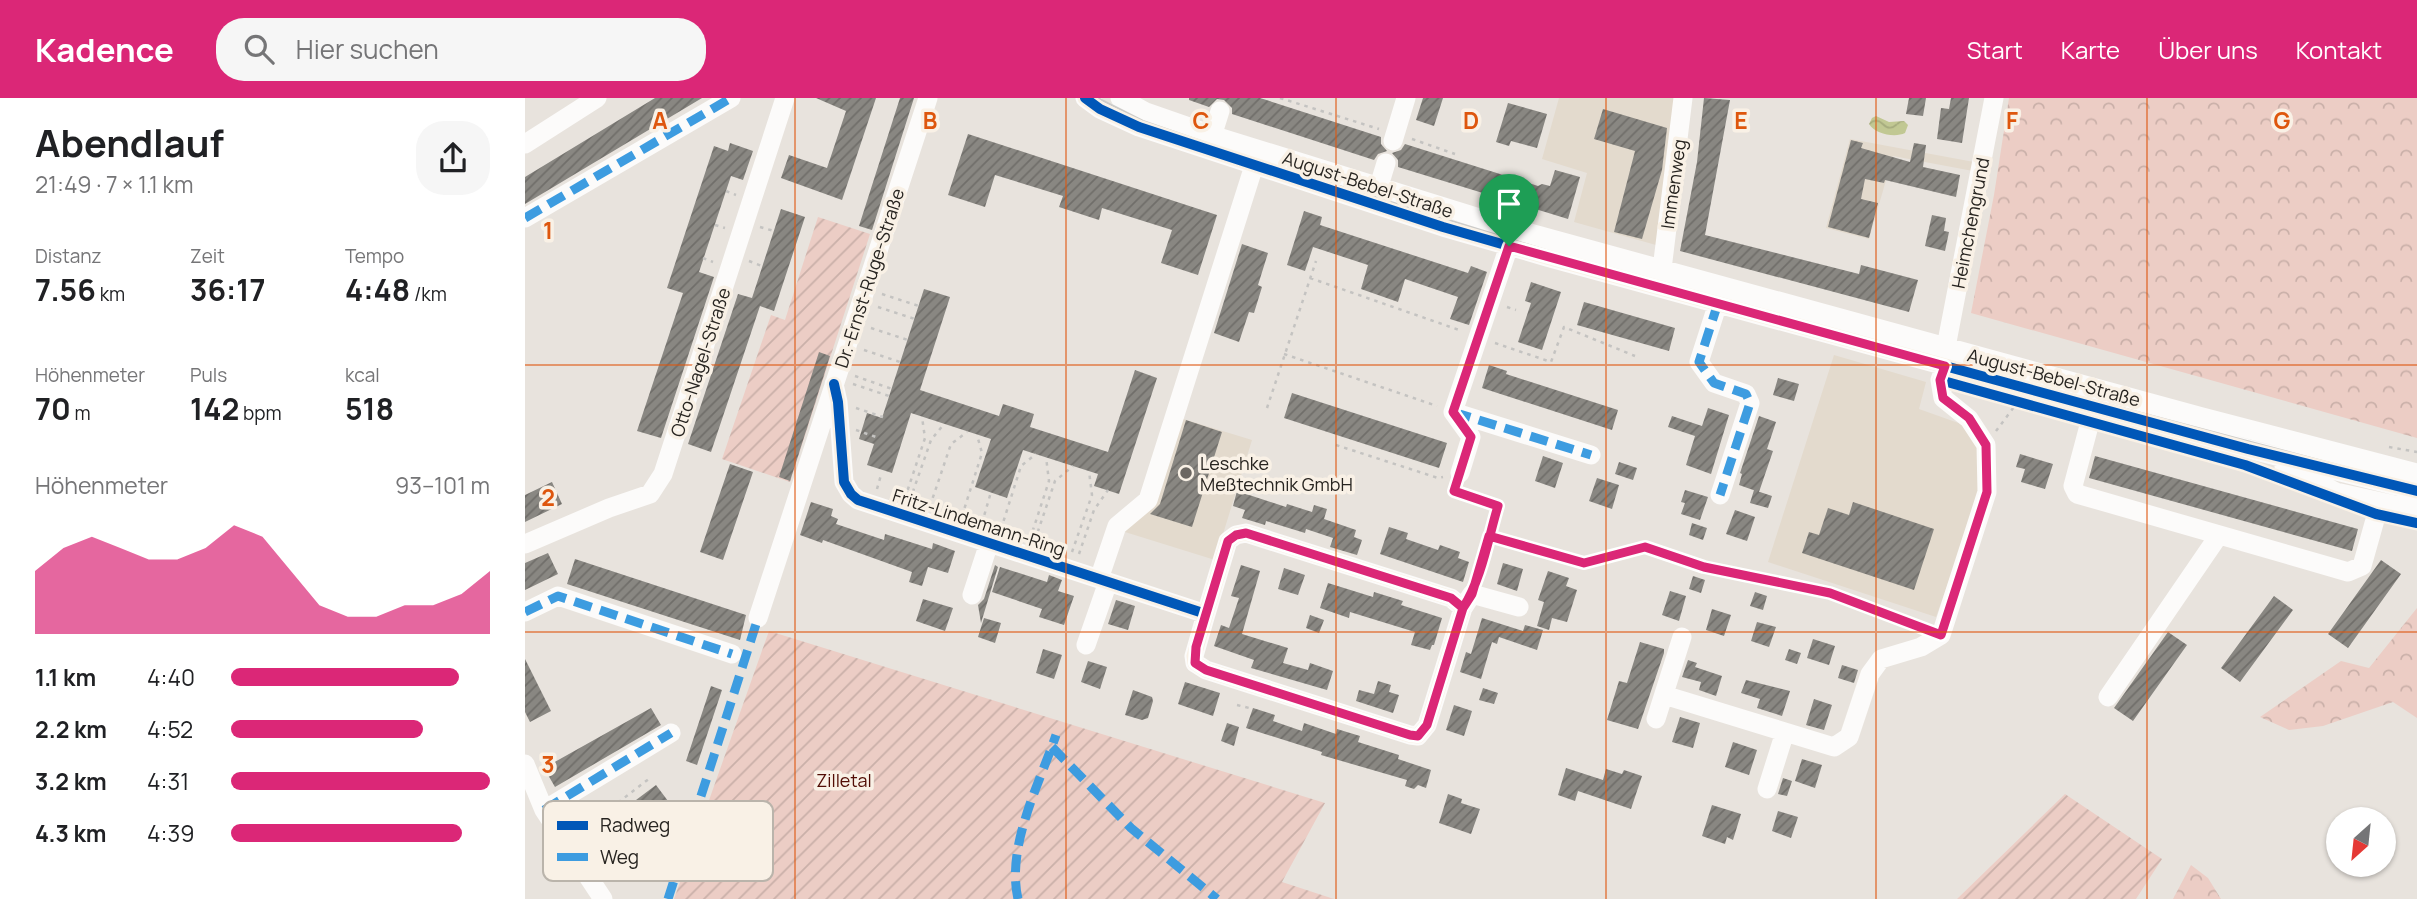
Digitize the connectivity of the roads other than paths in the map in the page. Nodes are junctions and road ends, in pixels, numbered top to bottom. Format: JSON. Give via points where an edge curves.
{"nodes":[{"id":1,"x":597,"y":98,"type":"edge"},
{"id":2,"x":731,"y":98,"type":"edge"},
{"id":3,"x":785,"y":98,"type":"edge"},
{"id":4,"x":928,"y":98,"type":"edge"},
{"id":5,"x":1085,"y":98,"type":"edge"},
{"id":6,"x":1120,"y":98,"type":"edge"},
{"id":7,"x":1406,"y":98,"type":"edge"},
{"id":8,"x":1683,"y":98,"type":"edge"},
{"id":9,"x":1994,"y":98,"type":"edge"},
{"id":10,"x":1220,"y":111,"type":"dead end"},
{"id":11,"x":1394,"y":137,"type":"road end"},
{"id":12,"x":1210,"y":142,"type":"junction"},
{"id":13,"x":525,"y":144,"type":"edge"},
{"id":14,"x":1257,"y":158,"type":"junction"},
{"id":15,"x":1386,"y":163,"type":"dead end"},
{"id":16,"x":1376,"y":196,"type":"junction"},
{"id":17,"x":525,"y":218,"type":"edge"},
{"id":18,"x":1512,"y":237,"type":"junction"},
{"id":19,"x":1662,"y":269,"type":"junction"},
{"id":20,"x":1717,"y":303,"type":"junction"},
{"id":21,"x":1946,"y":356,"type":"junction"},
{"id":22,"x":836,"y":384,"type":"junction"},
{"id":23,"x":2094,"y":407,"type":"junction"},
{"id":24,"x":1453,"y":412,"type":"junction"},
{"id":25,"x":2248,"y":449,"type":"junction"},
{"id":26,"x":1591,"y":455,"type":"dead end"},
{"id":27,"x":1460,"y":473,"type":"road end"},
{"id":28,"x":2417,"y":473,"type":"edge"},
{"id":29,"x":2417,"y":491,"type":"edge"},
{"id":30,"x":1720,"y":495,"type":"dead end"},
{"id":31,"x":2380,"y":502,"type":"junction"},
{"id":32,"x":2417,"y":510,"type":"edge"},
{"id":33,"x":2219,"y":535,"type":"junction"},
{"id":34,"x":987,"y":543,"type":"junction"},
{"id":35,"x":525,"y":544,"type":"edge"},
{"id":36,"x":1104,"y":580,"type":"junction"},
{"id":37,"x":972,"y":595,"type":"dead end"},
{"id":38,"x":1467,"y":601,"type":"junction"},
{"id":39,"x":1519,"y":607,"type":"dead end"},
{"id":40,"x":525,"y":612,"type":"edge"},
{"id":41,"x":1206,"y":614,"type":"junction"},
{"id":42,"x":758,"y":618,"type":"dead end"},
{"id":43,"x":1682,"y":637,"type":"dead end"},
{"id":44,"x":1086,"y":645,"type":"dead end"},
{"id":45,"x":732,"y":654,"type":"dead end"},
{"id":46,"x":1664,"y":695,"type":"junction"},
{"id":47,"x":2108,"y":697,"type":"dead end"},
{"id":48,"x":1656,"y":719,"type":"dead end"},
{"id":49,"x":1784,"y":732,"type":"junction"},
{"id":50,"x":671,"y":733,"type":"dead end"},
{"id":51,"x":525,"y":764,"type":"edge"},
{"id":52,"x":1767,"y":789,"type":"dead end"},
{"id":53,"x":547,"y":801,"type":"edge"},
{"id":54,"x":558,"y":801,"type":"edge"},
{"id":55,"x":593,"y":881,"type":"edge"},
{"id":56,"x":603,"y":899,"type":"edge"}],
"edges":[{"from":1,"to":13,"type":"street"},
{"from":2,"to":17,"type":"street"},
{"from":3,"to":35,"type":"street","name":"Otto-Nagel-Straße","via":[[663,474],[650,494]]},
{"from":4,"to":22,"type":"street","name":"Dr.-Ernst-Ruge-Straße"},
{"from":5,"to":12,"type":"street","name":"August-Bebel-Straße","via":[[1139,127]]},
{"from":6,"to":12,"type":"street","name":"August-Bebel-Straße"},
{"from":7,"to":11,"type":"street"},
{"from":8,"to":19,"type":"street","name":"Immenweg"},
{"from":9,"to":21,"type":"street","name":"Heimchengrund"},
{"from":10,"to":12,"type":"street"},
{"from":12,"to":14,"type":"street","name":"August-Bebel-Straße"},
{"from":14,"to":16,"type":"street","name":"August-Bebel-Straße"},
{"from":14,"to":36,"type":"street","via":[[1148,500],[1117,526]]},
{"from":15,"to":16,"type":"street"},
{"from":16,"to":18,"type":"street","name":"August-Bebel-Straße"},
{"from":18,"to":19,"type":"street","name":"August-Bebel-Straße"},
{"from":18,"to":20,"type":"street","name":"August-Bebel-Straße"},
{"from":18,"to":24,"type":"street"},
{"from":19,"to":21,"type":"street","name":"August-Bebel-Straße"},
{"from":20,"to":21,"type":"street","name":"August-Bebel-Straße"},
{"from":20,"to":30,"type":"street","via":[[1699,362],[1714,383],[1746,394],[1750,403]]},
{"from":21,"to":23,"type":"street","name":"August-Bebel-Straße"},
{"from":21,"to":28,"type":"street","name":"August-Bebel-Straße"},
{"from":21,"to":49,"type":"street","name":"Heimchengrund","via":[[1940,380],[1943,398],[1969,418],[1986,445],[1987,492],[1941,635],[1921,647],[1881,659],[1870,674],[1850,737],[1835,747]]},
{"from":22,"to":34,"type":"street","name":"Fritz-Lindemann-Ring","via":[[844,482],[851,494]]},
{"from":22,"to":42,"type":"street","name":"Dr.-Ernst-Ruge-Straße"},
{"from":23,"to":25,"type":"street","name":"August-Bebel-Straße"},
{"from":23,"to":33,"type":"street","name":"August-Bebel-Straße","via":[[2073,486],[2077,494]]},
{"from":24,"to":26,"type":"street"},
{"from":24,"to":27,"type":"street","via":[[1471,437]]},
{"from":25,"to":29,"type":"street","name":"August-Bebel-Straße"},
{"from":25,"to":31,"type":"street","via":[[2336,492]]},
{"from":31,"to":32,"type":"street"},
{"from":31,"to":33,"type":"street","name":"August-Bebel-Straße","via":[[2362,566],[2348,572]]},
{"from":33,"to":47,"type":"street"},
{"from":34,"to":36,"type":"street","name":"Fritz-Lindemann-Ring"},
{"from":34,"to":37,"type":"street"},
{"from":36,"to":41,"type":"street","name":"Fritz-Lindemann-Ring"},
{"from":36,"to":44,"type":"street"},
{"from":38,"to":39,"type":"street"},
{"from":38,"to":41,"type":"street","via":[[1246,533],[1228,541]]},
{"from":38,"to":41,"type":"street","via":[[1427,725],[1418,736],[1206,670],[1195,663],[1194,656]]},
{"from":40,"to":45,"type":"street","via":[[558,596]]},
{"from":43,"to":46,"type":"street"},
{"from":46,"to":48,"type":"street"},
{"from":46,"to":49,"type":"street"},
{"from":49,"to":52,"type":"street"},
{"from":50,"to":54,"type":"street"},
{"from":51,"to":53,"type":"street"},
{"from":55,"to":56,"type":"street"}]}
